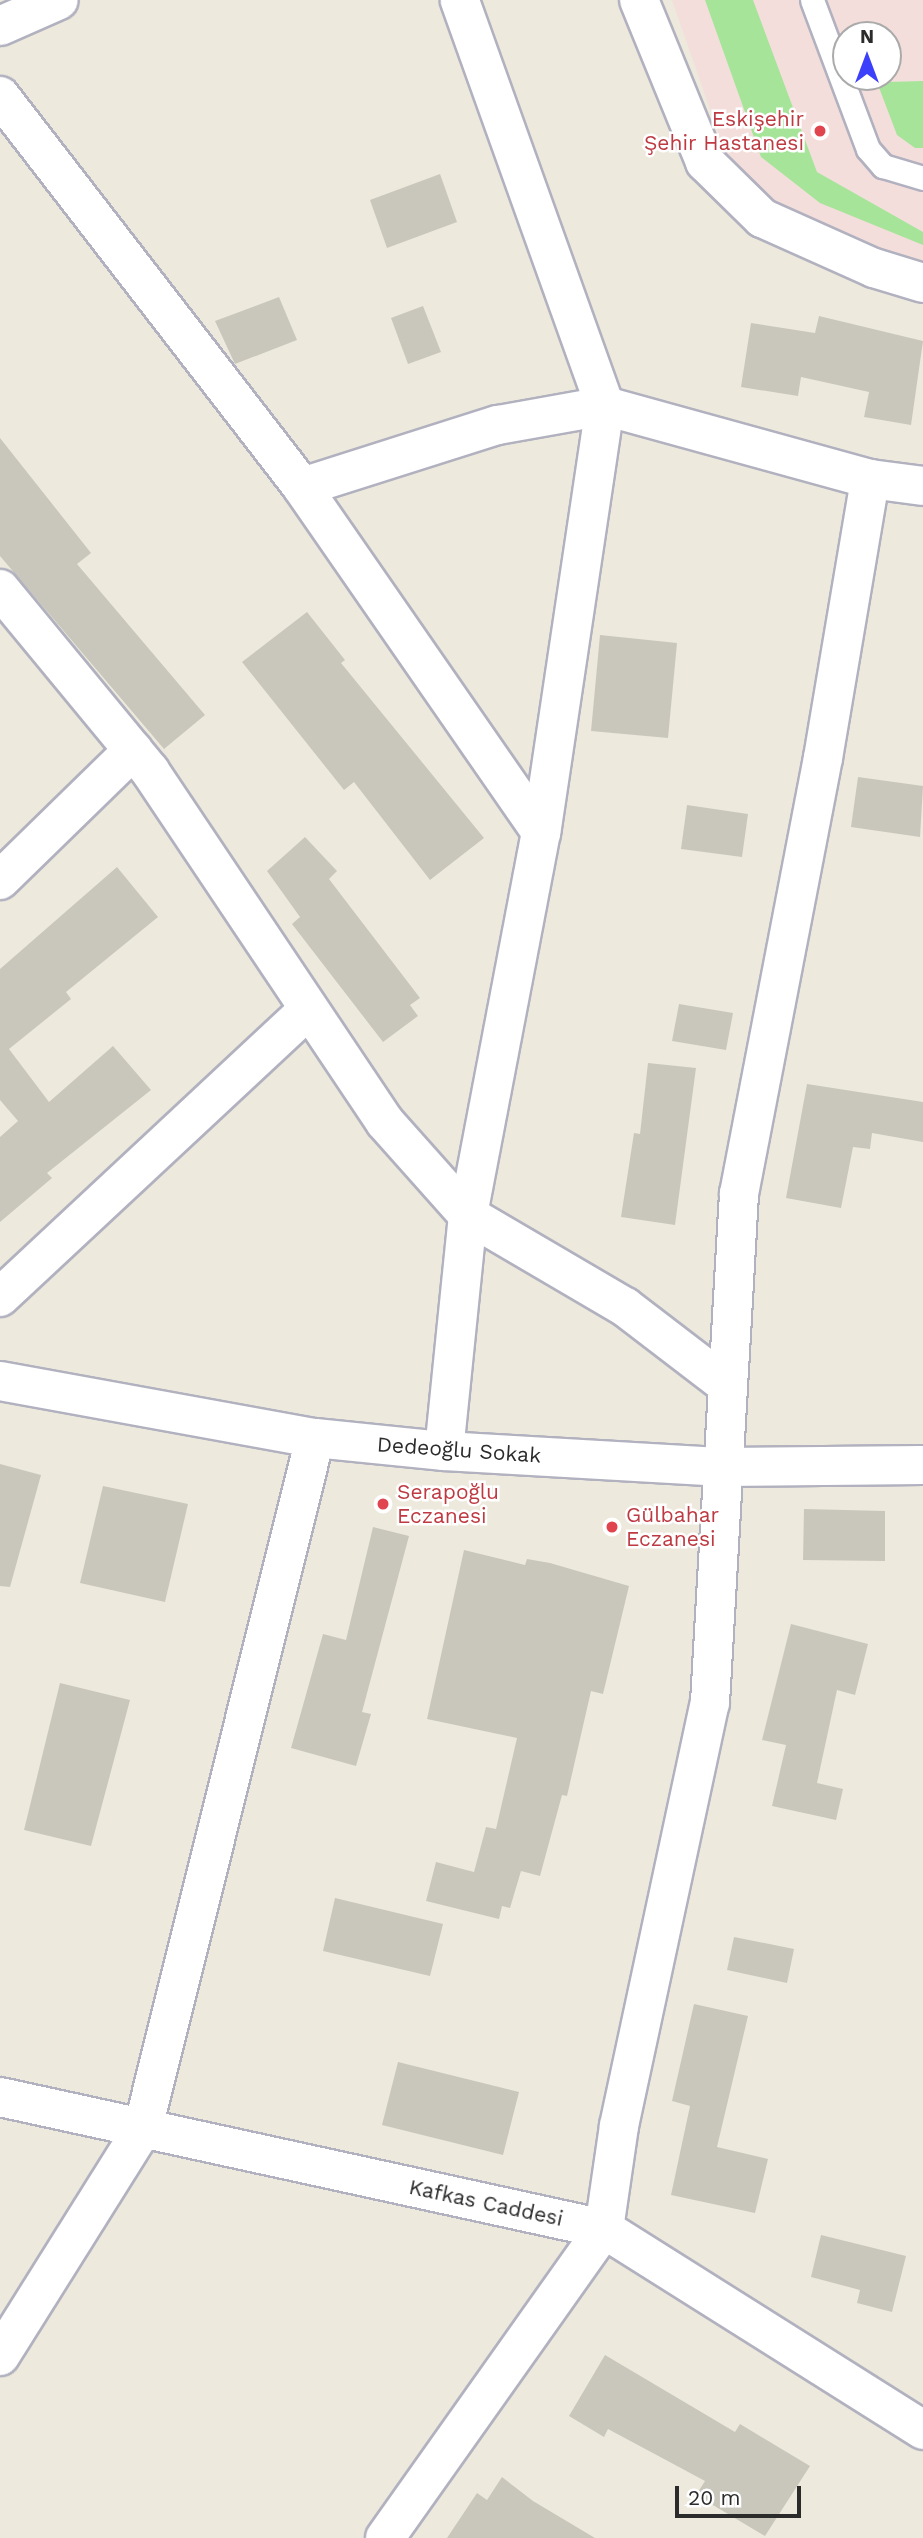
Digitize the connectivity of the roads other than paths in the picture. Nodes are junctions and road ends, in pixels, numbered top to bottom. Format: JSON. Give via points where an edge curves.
{"nodes":[{"id":1,"x":59,"y":0,"type":"edge"},
{"id":2,"x":460,"y":0,"type":"edge"},
{"id":3,"x":639,"y":0,"type":"edge"},
{"id":4,"x":812,"y":0,"type":"edge"},
{"id":5,"x":0,"y":26,"type":"edge"},
{"id":6,"x":0,"y":96,"type":"edge"},
{"id":7,"x":923,"y":178,"type":"edge"},
{"id":8,"x":923,"y":283,"type":"edge"},
{"id":9,"x":605,"y":406,"type":"junction"},
{"id":10,"x":870,"y":479,"type":"junction"},
{"id":11,"x":923,"y":486,"type":"edge"},
{"id":12,"x":302,"y":487,"type":"junction"},
{"id":13,"x":0,"y":589,"type":"edge"},
{"id":14,"x":133,"y":750,"type":"junction"},
{"id":15,"x":541,"y":832,"type":"junction"},
{"id":16,"x":0,"y":880,"type":"edge"},
{"id":17,"x":307,"y":1011,"type":"junction"},
{"id":18,"x":468,"y":1215,"type":"junction"},
{"id":19,"x":0,"y":1297,"type":"edge"},
{"id":20,"x":0,"y":1381,"type":"edge"},
{"id":21,"x":727,"y":1385,"type":"junction"},
{"id":22,"x":315,"y":1438,"type":"junction"},
{"id":23,"x":444,"y":1451,"type":"junction"},
{"id":24,"x":923,"y":1465,"type":"edge"},
{"id":25,"x":724,"y":1468,"type":"junction"},
{"id":26,"x":0,"y":2097,"type":"edge"},
{"id":27,"x":144,"y":2128,"type":"junction"},
{"id":28,"x":604,"y":2229,"type":"junction"},
{"id":29,"x":0,"y":2356,"type":"edge"},
{"id":30,"x":923,"y":2430,"type":"edge"},
{"id":31,"x":389,"y":2537,"type":"edge"}],
"edges":[{"from":1,"to":5,"type":"street"},
{"from":2,"to":9,"type":"street"},
{"from":3,"to":8,"type":"street","via":[[705,162],[762,218],[874,268]]},
{"from":4,"to":7,"type":"lane","via":[[868,149],[883,166]]},
{"from":6,"to":12,"type":"street"},
{"from":9,"to":10,"type":"street"},
{"from":9,"to":12,"type":"street","via":[[498,425]]},
{"from":9,"to":15,"type":"street"},
{"from":10,"to":11,"type":"street"},
{"from":10,"to":21,"type":"street","via":[[824,758],[738,1195]]},
{"from":12,"to":15,"type":"street"},
{"from":13,"to":14,"type":"street"},
{"from":14,"to":16,"type":"street"},
{"from":14,"to":17,"type":"street"},
{"from":15,"to":18,"type":"street"},
{"from":17,"to":18,"type":"street","via":[[385,1122]]},
{"from":17,"to":19,"type":"street"},
{"from":18,"to":21,"type":"street","via":[[625,1307]]},
{"from":18,"to":23,"type":"street"},
{"from":20,"to":22,"type":"street","name":"Dedeoğlu Sokak"},
{"from":21,"to":25,"type":"street"},
{"from":22,"to":23,"type":"street","name":"Dedeoğlu Sokak"},
{"from":22,"to":27,"type":"street"},
{"from":23,"to":25,"type":"street","name":"Dedeoğlu Sokak"},
{"from":24,"to":25,"type":"street","name":"Dedeoğlu Sokak"},
{"from":25,"to":28,"type":"street","via":[[710,1703],[619,2126]]},
{"from":26,"to":27,"type":"street","name":"Kafkas Caddesi"},
{"from":27,"to":28,"type":"street","name":"Kafkas Caddesi"},
{"from":27,"to":29,"type":"street"},
{"from":28,"to":30,"type":"street","name":"Kafkas Caddesi"},
{"from":28,"to":31,"type":"street"}]}
